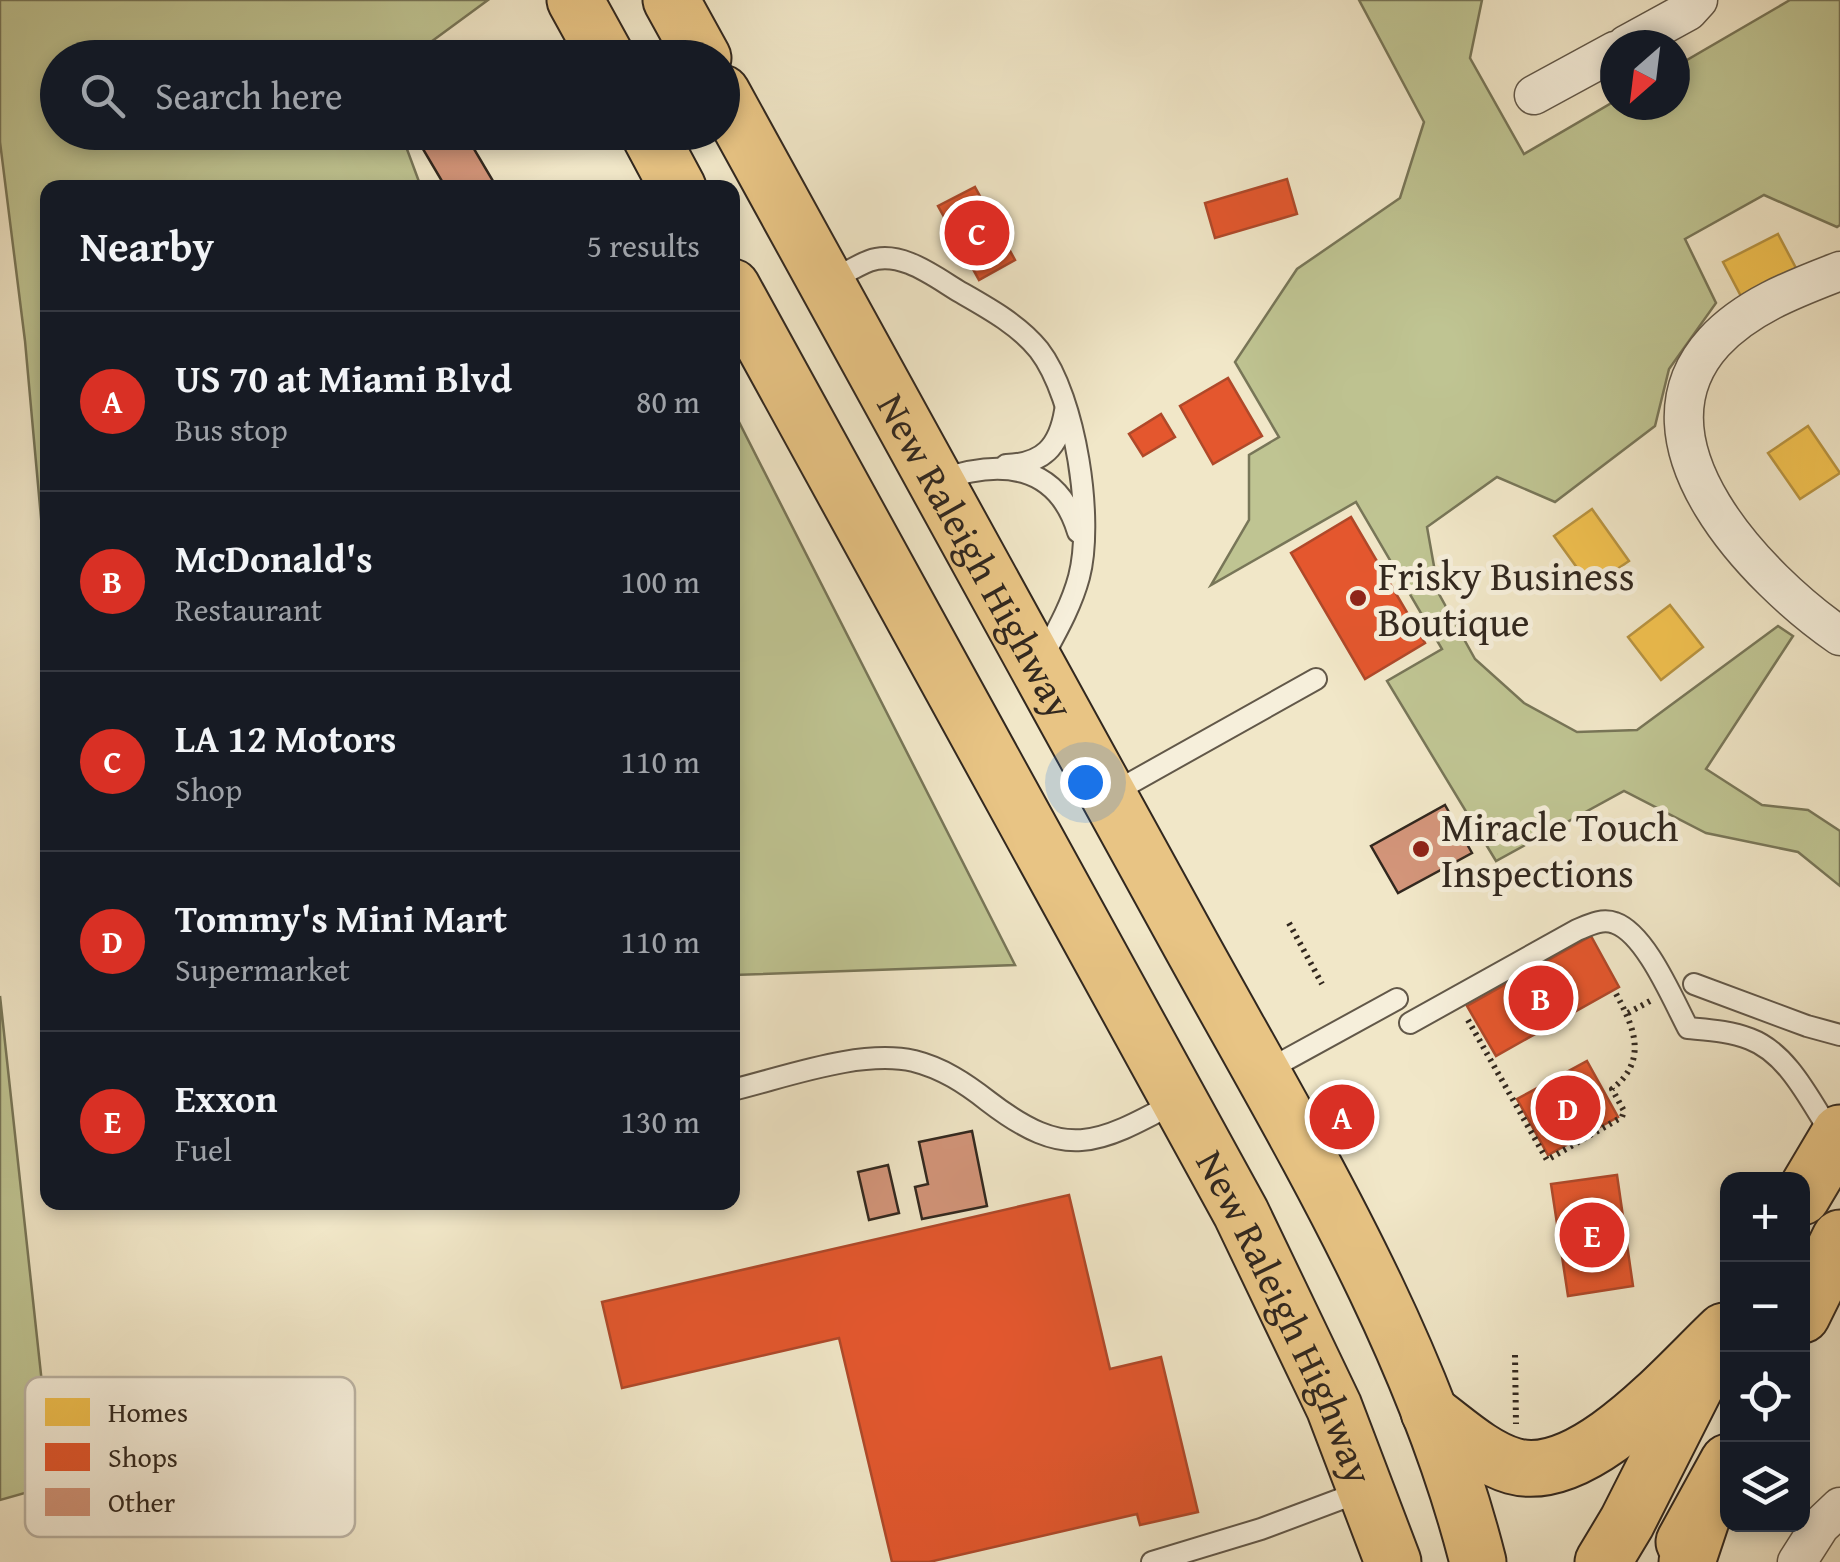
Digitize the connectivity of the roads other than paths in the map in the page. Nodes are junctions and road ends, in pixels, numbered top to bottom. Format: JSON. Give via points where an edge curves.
{"nodes":[{"id":1,"x":575,"y":0,"type":"edge"},
{"id":2,"x":672,"y":0,"type":"edge"},
{"id":3,"x":1698,"y":0,"type":"edge"},
{"id":4,"x":1653,"y":30,"type":"edge"},
{"id":5,"x":597,"y":40,"type":"edge"},
{"id":6,"x":693,"y":40,"type":"edge"},
{"id":7,"x":1600,"y":59,"type":"edge"},
{"id":8,"x":1534,"y":95,"type":"dead end"},
{"id":9,"x":740,"y":126,"type":"edge"},
{"id":10,"x":658,"y":150,"type":"edge"},
{"id":11,"x":674,"y":180,"type":"edge"},
{"id":12,"x":1840,"y":271,"type":"edge"},
{"id":13,"x":827,"y":283,"type":"junction"},
{"id":14,"x":743,"y":305,"type":"edge"},
{"id":15,"x":1066,"y":407,"type":"junction"},
{"id":16,"x":999,"y":466,"type":"junction"},
{"id":17,"x":934,"y":482,"type":"junction"},
{"id":18,"x":1078,"y":579,"type":"junction"},
{"id":19,"x":1840,"y":636,"type":"edge"},
{"id":20,"x":1038,"y":666,"type":"junction"},
{"id":21,"x":1316,"y":679,"type":"dead end"},
{"id":22,"x":1109,"y":794,"type":"junction"},
{"id":23,"x":1694,"y":984,"type":"dead end"},
{"id":24,"x":1397,"y":999,"type":"dead end"},
{"id":25,"x":1410,"y":1023,"type":"dead end"},
{"id":26,"x":1840,"y":1035,"type":"edge"},
{"id":27,"x":1263,"y":1073,"type":"junction"},
{"id":28,"x":740,"y":1088,"type":"edge"},
{"id":29,"x":1184,"y":1106,"type":"junction"},
{"id":30,"x":1838,"y":1137,"type":"edge"},
{"id":31,"x":1810,"y":1184,"type":"edge"},
{"id":32,"x":1840,"y":1238,"type":"edge"},
{"id":33,"x":1810,"y":1299,"type":"edge"},
{"id":34,"x":1720,"y":1334,"type":"edge"},
{"id":35,"x":1720,"y":1340,"type":"edge"},
{"id":36,"x":1430,"y":1412,"type":"junction"},
{"id":37,"x":1717,"y":1482,"type":"edge"},
{"id":38,"x":1367,"y":1489,"type":"junction"},
{"id":39,"x":1840,"y":1506,"type":"edge"},
{"id":40,"x":1152,"y":1562,"type":"edge"},
{"id":41,"x":1393,"y":1562,"type":"edge"},
{"id":42,"x":1478,"y":1562,"type":"edge"},
{"id":43,"x":1603,"y":1562,"type":"edge"},
{"id":44,"x":1673,"y":1562,"type":"edge"},
{"id":45,"x":1687,"y":1562,"type":"edge"},
{"id":46,"x":1797,"y":1562,"type":"edge"}],
"edges":[{"from":1,"to":5,"type":"main road"},
{"from":2,"to":6,"type":"main road"},
{"from":3,"to":4,"type":"street"},
{"from":7,"to":8,"type":"street"},
{"from":9,"to":13,"type":"main road","name":"New Raleigh Highway"},
{"from":10,"to":11,"type":"main road"},
{"from":12,"to":19,"type":"street","via":[[1740,318],[1713,343],[1694,372],[1685,438],[1698,483],[1729,530],[1771,579]]},
{"from":13,"to":14,"type":"main road"},
{"from":13,"to":15,"type":"lane","via":[[870,260],[917,267],[1024,334],[1050,368]]},
{"from":13,"to":17,"type":"main road","name":"New Raleigh Highway"},
{"from":14,"to":29,"type":"main road","name":"New Raleigh Highway"},
{"from":15,"to":16,"type":"lane","via":[[1052,449],[1038,460]]},
{"from":15,"to":18,"type":"lane","via":[[1084,499],[1086,541]]},
{"from":16,"to":17,"type":"lane"},
{"from":16,"to":18,"type":"lane","via":[[1052,488],[1072,513],[1081,542]]},
{"from":17,"to":20,"type":"main road","name":"New Raleigh Highway"},
{"from":18,"to":20,"type":"lane"},
{"from":20,"to":22,"type":"main road","name":"New Raleigh Highway"},
{"from":21,"to":22,"type":"lane"},
{"from":22,"to":27,"type":"main road","name":"New Raleigh Highway"},
{"from":23,"to":26,"type":"lane"},
{"from":24,"to":27,"type":"lane"},
{"from":25,"to":30,"type":"lane","via":[[1576,930],[1604,920],[1618,923],[1640,943],[1688,1028],[1731,1033],[1766,1047]]},
{"from":27,"to":29,"type":"main road"},
{"from":27,"to":36,"type":"main road","name":"New Raleigh Highway"},
{"from":28,"to":29,"type":"lane","via":[[868,1058],[911,1060],[945,1071],[1033,1131],[1091,1142]]},
{"from":29,"to":38,"type":"main road","name":"New Raleigh Highway","via":[[1312,1355]]},
{"from":30,"to":31,"type":"main road"},
{"from":32,"to":33,"type":"main road"},
{"from":34,"to":36,"type":"main road","via":[[1616,1432],[1569,1462],[1512,1466]]},
{"from":35,"to":43,"type":"main road"},
{"from":36,"to":42,"type":"main road","name":"New Raleigh Highway"},
{"from":37,"to":44,"type":"main road"},
{"from":37,"to":45,"type":"main road"},
{"from":38,"to":40,"type":"lane"},
{"from":38,"to":41,"type":"main road","name":"New Raleigh Highway"},
{"from":39,"to":46,"type":"street"}]}
